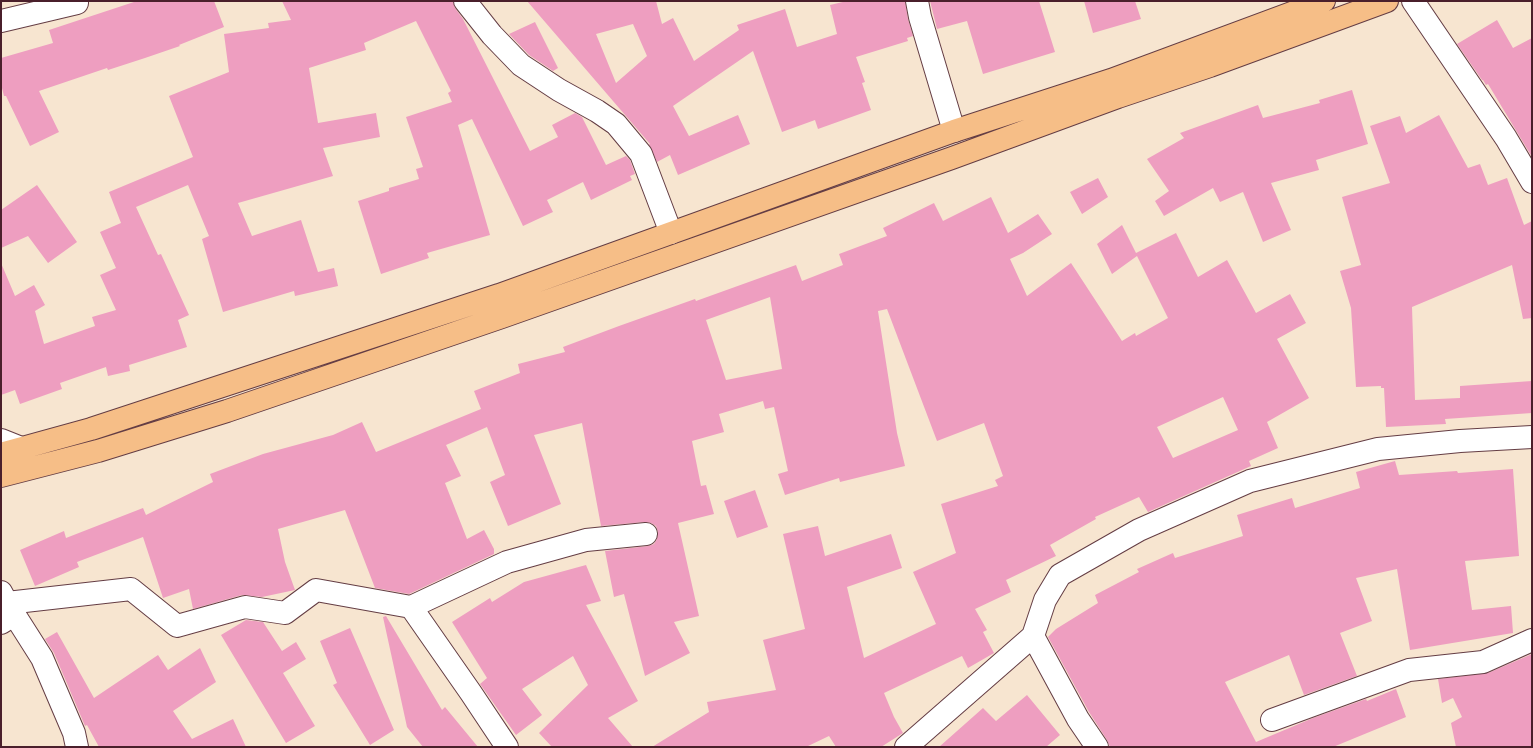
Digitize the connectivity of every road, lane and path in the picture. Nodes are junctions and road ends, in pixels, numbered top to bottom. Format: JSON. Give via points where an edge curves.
{"nodes":[{"id":1,"x":465,"y":1,"type":"edge"},
{"id":2,"x":917,"y":1,"type":"edge"},
{"id":3,"x":1324,"y":1,"type":"edge"},
{"id":4,"x":1387,"y":1,"type":"edge"},
{"id":5,"x":1413,"y":1,"type":"edge"},
{"id":6,"x":77,"y":3,"type":"dead end"},
{"id":7,"x":1,"y":21,"type":"edge"},
{"id":8,"x":954,"y":131,"type":"junction"},
{"id":9,"x":1532,"y":182,"type":"edge"},
{"id":10,"x":671,"y":233,"type":"junction"},
{"id":11,"x":1,"y":440,"type":"edge"},
{"id":12,"x":1532,"y":443,"type":"edge"},
{"id":13,"x":11,"y":451,"type":"edge"},
{"id":14,"x":1,"y":476,"type":"edge"},
{"id":15,"x":646,"y":534,"type":"dead end"},
{"id":16,"x":410,"y":607,"type":"junction"},
{"id":17,"x":6,"y":608,"type":"edge"},
{"id":18,"x":1033,"y":636,"type":"junction"},
{"id":19,"x":1532,"y":640,"type":"edge"},
{"id":20,"x":1272,"y":720,"type":"dead end"},
{"id":21,"x":78,"y":747,"type":"edge"},
{"id":22,"x":507,"y":747,"type":"edge"},
{"id":23,"x":906,"y":747,"type":"edge"},
{"id":24,"x":1097,"y":747,"type":"edge"}],
"edges":[{"from":1,"to":10,"type":"street","via":[[492,35],[521,65],[616,124],[640,154]]},
{"from":2,"to":8,"type":"street"},
{"from":3,"to":8,"type":"main road","via":[[1111,80]]},
{"from":4,"to":14,"type":"main road","via":[[495,319],[219,413],[98,451]]},
{"from":5,"to":9,"type":"street","via":[[1506,138]]},
{"from":6,"to":7,"type":"street"},
{"from":8,"to":10,"type":"main road"},
{"from":10,"to":13,"type":"main road","via":[[499,295],[91,429]]},
{"from":11,"to":13,"type":"street"},
{"from":12,"to":18,"type":"street","via":[[1460,441],[1378,449],[1250,481],[1139,530],[1060,575],[1045,600]]},
{"from":15,"to":16,"type":"street","via":[[586,540],[507,562]]},
{"from":16,"to":17,"type":"street","via":[[316,590],[284,613],[245,607],[177,626],[131,589]]},
{"from":16,"to":22,"type":"street"},
{"from":17,"to":21,"type":"street","via":[[42,658]]},
{"from":18,"to":23,"type":"street"},
{"from":18,"to":24,"type":"street","via":[[1078,719]]},
{"from":19,"to":20,"type":"street","via":[[1483,662],[1409,670]]}]}
